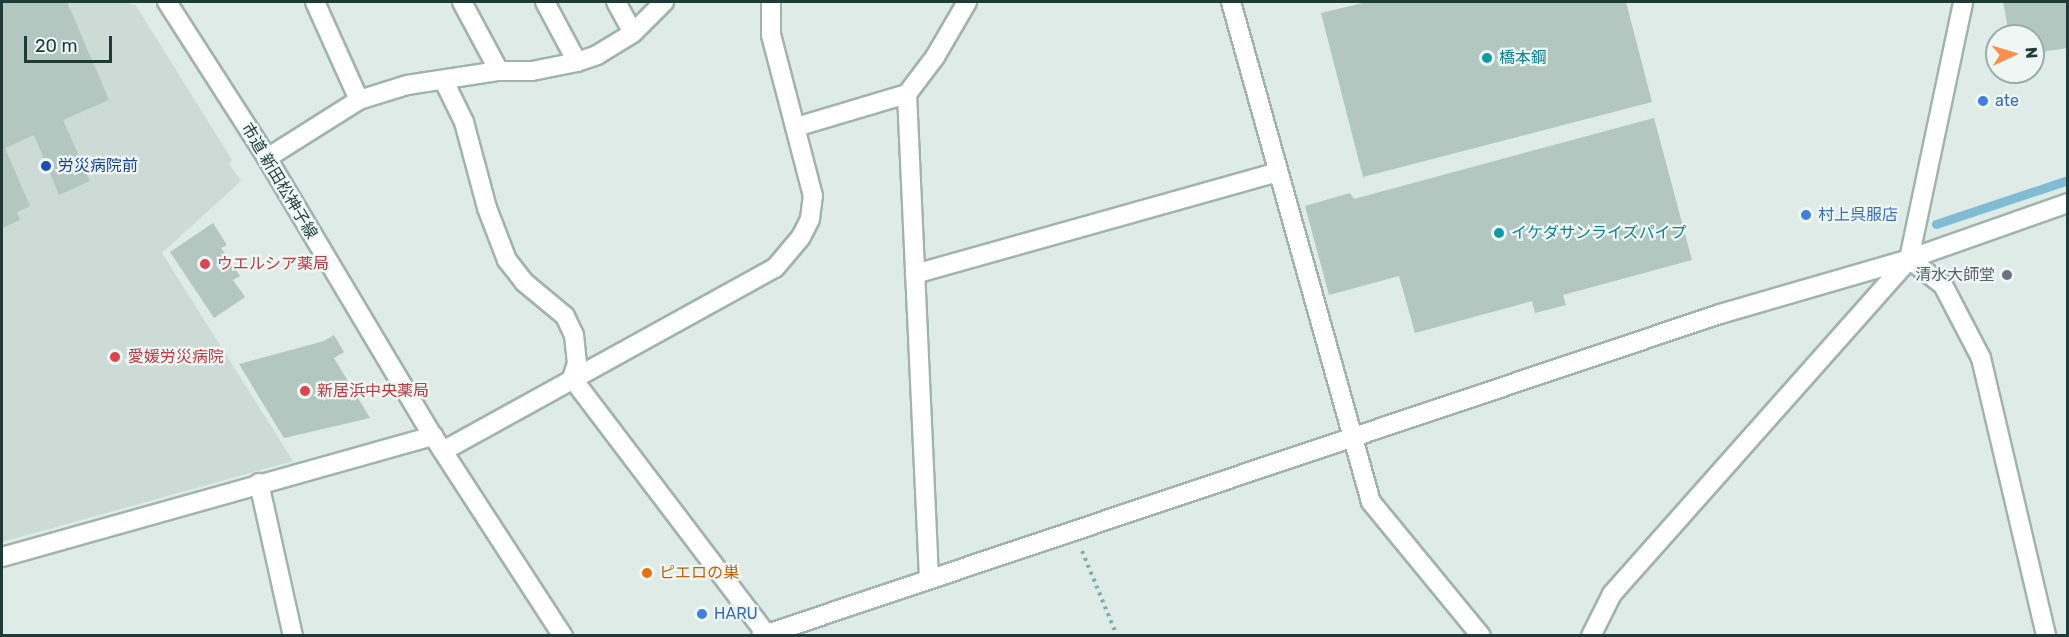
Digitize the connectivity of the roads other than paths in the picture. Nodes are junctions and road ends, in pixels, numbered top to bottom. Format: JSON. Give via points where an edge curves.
{"nodes":[{"id":1,"x":167,"y":2,"type":"edge"},
{"id":2,"x":315,"y":2,"type":"edge"},
{"id":3,"x":462,"y":2,"type":"edge"},
{"id":4,"x":545,"y":2,"type":"edge"},
{"id":5,"x":616,"y":2,"type":"edge"},
{"id":6,"x":664,"y":2,"type":"edge"},
{"id":7,"x":771,"y":2,"type":"edge"},
{"id":8,"x":968,"y":2,"type":"edge"},
{"id":9,"x":1231,"y":2,"type":"edge"},
{"id":10,"x":1963,"y":2,"type":"edge"},
{"id":11,"x":633,"y":33,"type":"junction"},
{"id":12,"x":577,"y":62,"type":"junction"},
{"id":13,"x":499,"y":71,"type":"junction"},
{"id":14,"x":444,"y":81,"type":"junction"},
{"id":15,"x":907,"y":94,"type":"junction"},
{"id":16,"x":359,"y":100,"type":"junction"},
{"id":17,"x":796,"y":128,"type":"junction"},
{"id":18,"x":267,"y":158,"type":"junction"},
{"id":19,"x":1278,"y":172,"type":"junction"},
{"id":20,"x":2067,"y":202,"type":"edge"},
{"id":21,"x":1909,"y":259,"type":"junction"},
{"id":22,"x":915,"y":274,"type":"junction"},
{"id":23,"x":572,"y":378,"type":"junction"},
{"id":24,"x":1354,"y":436,"type":"junction"},
{"id":25,"x":438,"y":444,"type":"junction"},
{"id":26,"x":259,"y":483,"type":"junction"},
{"id":27,"x":2,"y":557,"type":"edge"},
{"id":28,"x":929,"y":579,"type":"junction"},
{"id":29,"x":771,"y":634,"type":"edge"},
{"id":30,"x":293,"y":636,"type":"edge"},
{"id":31,"x":562,"y":636,"type":"edge"},
{"id":32,"x":1482,"y":636,"type":"edge"},
{"id":33,"x":1591,"y":636,"type":"edge"},
{"id":34,"x":2046,"y":636,"type":"edge"}],
"edges":[{"from":1,"to":18,"type":"street","name":"市道 新田松神子線"},
{"from":2,"to":16,"type":"street"},
{"from":3,"to":13,"type":"street"},
{"from":4,"to":12,"type":"street"},
{"from":5,"to":11,"type":"street"},
{"from":6,"to":11,"type":"street"},
{"from":7,"to":17,"type":"street","via":[[771,35]]},
{"from":8,"to":15,"type":"street"},
{"from":9,"to":19,"type":"street"},
{"from":10,"to":21,"type":"street"},
{"from":11,"to":12,"type":"street"},
{"from":12,"to":13,"type":"street","via":[[532,71]]},
{"from":13,"to":14,"type":"street"},
{"from":14,"to":16,"type":"street","via":[[407,86]]},
{"from":14,"to":23,"type":"street","via":[[464,122],[487,208],[507,260],[524,282],[566,316],[574,334],[577,363]]},
{"from":15,"to":17,"type":"street"},
{"from":15,"to":22,"type":"street"},
{"from":16,"to":18,"type":"street"},
{"from":17,"to":23,"type":"street","via":[[813,196],[810,219],[775,268]]},
{"from":18,"to":25,"type":"street","name":"市道 新田松神子線"},
{"from":19,"to":22,"type":"street"},
{"from":19,"to":24,"type":"street"},
{"from":20,"to":21,"type":"street"},
{"from":21,"to":24,"type":"street","via":[[1720,314]]},
{"from":21,"to":33,"type":"street","via":[[1612,594]]},
{"from":21,"to":34,"type":"street","via":[[1943,285],[1981,358]]},
{"from":22,"to":28,"type":"street"},
{"from":23,"to":25,"type":"street"},
{"from":23,"to":29,"type":"street"},
{"from":24,"to":28,"type":"street"},
{"from":24,"to":32,"type":"street","via":[[1371,502]]},
{"from":25,"to":26,"type":"street"},
{"from":25,"to":31,"type":"street","name":"市道 新田松神子線"},
{"from":26,"to":27,"type":"street"},
{"from":26,"to":30,"type":"street"},
{"from":28,"to":29,"type":"street"}]}
